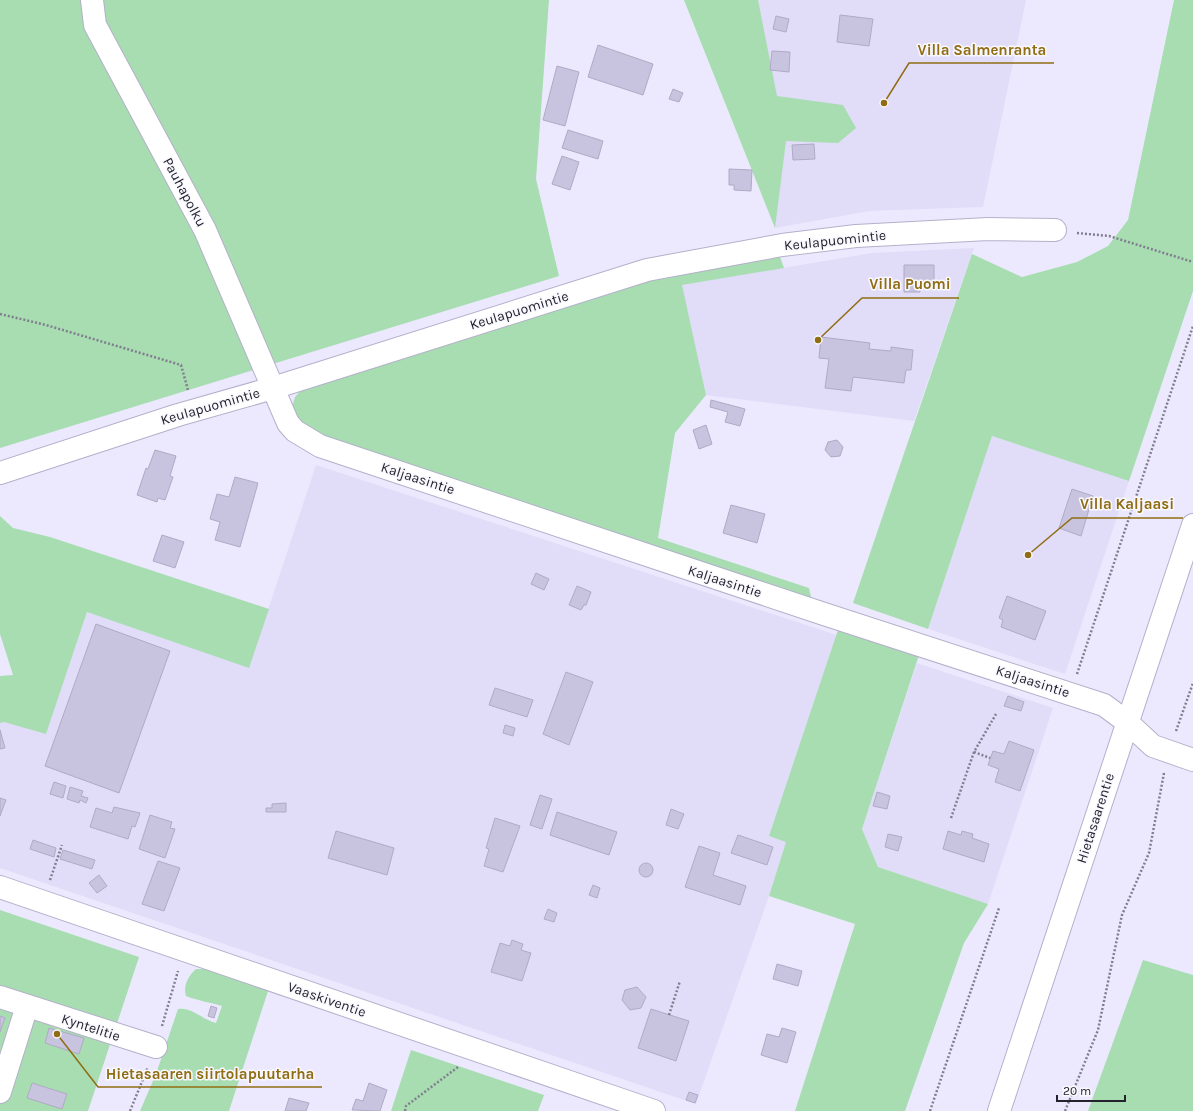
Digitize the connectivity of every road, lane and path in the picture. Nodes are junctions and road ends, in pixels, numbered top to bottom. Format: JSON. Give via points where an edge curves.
{"nodes":[{"id":1,"x":92,"y":0,"type":"edge"},
{"id":2,"x":1055,"y":230,"type":"joint"},
{"id":3,"x":1193,"y":262,"type":"edge"},
{"id":4,"x":0,"y":314,"type":"edge"},
{"id":5,"x":1193,"y":326,"type":"edge"},
{"id":6,"x":273,"y":388,"type":"junction"},
{"id":7,"x":195,"y":410,"type":"junction"},
{"id":8,"x":0,"y":474,"type":"edge"},
{"id":9,"x":1193,"y":525,"type":"edge"},
{"id":10,"x":1193,"y":683,"type":"edge"},
{"id":11,"x":1071,"y":694,"type":"junction"},
{"id":12,"x":996,"y":714,"type":"dead end"},
{"id":13,"x":1127,"y":722,"type":"junction"},
{"id":14,"x":974,"y":752,"type":"junction"},
{"id":15,"x":1168,"y":752,"type":"junction"},
{"id":16,"x":990,"y":758,"type":"dead end"},
{"id":17,"x":1193,"y":760,"type":"edge"},
{"id":18,"x":951,"y":818,"type":"dead end"},
{"id":19,"x":62,"y":845,"type":"dead end"},
{"id":20,"x":0,"y":887,"type":"edge"},
{"id":21,"x":43,"y":902,"type":"junction"},
{"id":22,"x":999,"y":908,"type":"dead end"},
{"id":23,"x":680,"y":981,"type":"dead end"},
{"id":24,"x":0,"y":997,"type":"edge"},
{"id":25,"x":27,"y":1006,"type":"junction"},
{"id":26,"x":669,"y":1015,"type":"dead end"},
{"id":27,"x":156,"y":1048,"type":"dead end"},
{"id":28,"x":479,"y":1051,"type":"junction"},
{"id":29,"x":0,"y":1092,"type":"edge"},
{"id":30,"x":405,"y":1111,"type":"edge"},
{"id":31,"x":654,"y":1111,"type":"edge"},
{"id":32,"x":930,"y":1111,"type":"edge"},
{"id":33,"x":999,"y":1111,"type":"edge"},
{"id":34,"x":1065,"y":1111,"type":"edge"}],
"edges":[{"from":1,"to":6,"type":"street","name":"Pauhapolku","via":[[95,26],[205,230]]},
{"from":2,"to":3,"type":"path","via":[[1109,236]]},
{"from":2,"to":6,"type":"street","name":"Keulapuomintie","via":[[988,229],[856,236],[782,245],[648,270]]},
{"from":4,"to":7,"type":"path","via":[[181,365]]},
{"from":5,"to":11,"type":"path"},
{"from":6,"to":7,"type":"street","name":"Keulapuomintie"},
{"from":6,"to":11,"type":"street","name":"Kaljaasintie","via":[[288,423],[295,431],[320,446]]},
{"from":7,"to":8,"type":"street","name":"Keulapuomintie"},
{"from":9,"to":13,"type":"street","name":"Hietasaarentie"},
{"from":10,"to":15,"type":"path"},
{"from":11,"to":13,"type":"street","name":"Kaljaasintie","via":[[1104,705]]},
{"from":12,"to":14,"type":"path"},
{"from":13,"to":15,"type":"street","name":"Kaljaasintie","via":[[1153,746]]},
{"from":13,"to":33,"type":"street","name":"Hietasaarentie"},
{"from":14,"to":16,"type":"path"},
{"from":14,"to":18,"type":"path"},
{"from":15,"to":17,"type":"street","name":"Kaljaasintie"},
{"from":15,"to":34,"type":"path","via":[[1149,853],[1122,915],[1098,1030]]},
{"from":19,"to":21,"type":"path"},
{"from":20,"to":21,"type":"street","name":"Vaaskiventie"},
{"from":21,"to":28,"type":"street","name":"Vaaskiventie"},
{"from":22,"to":32,"type":"path"},
{"from":23,"to":26,"type":"path"},
{"from":24,"to":25,"type":"street","name":"Kyntelitie"},
{"from":25,"to":27,"type":"street","name":"Kyntelitie"},
{"from":25,"to":29,"type":"street"},
{"from":28,"to":30,"type":"path","via":[[406,1106]]},
{"from":28,"to":31,"type":"street","name":"Vaaskiventie"}]}
